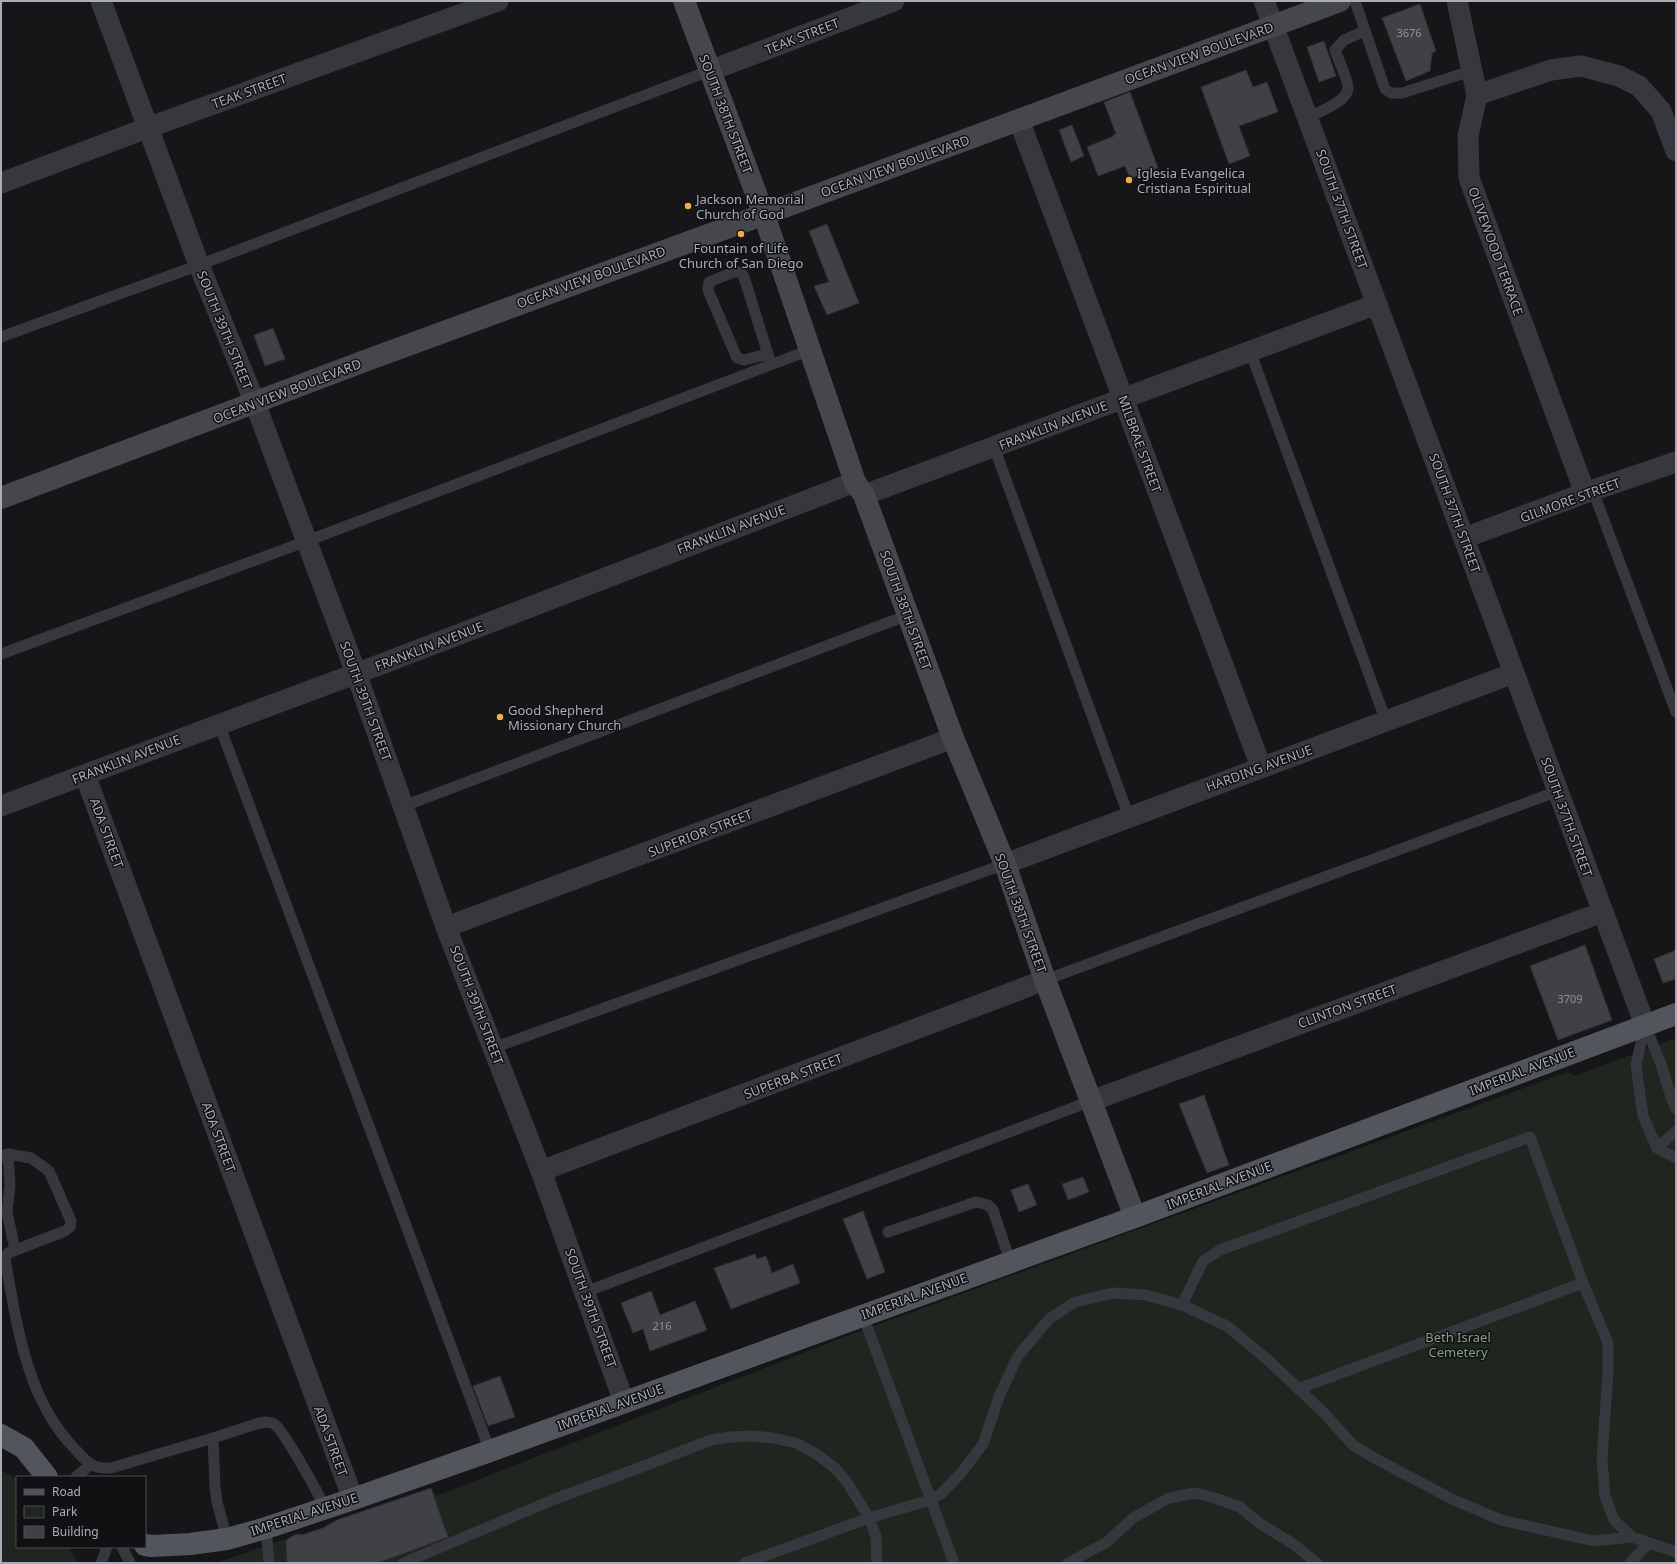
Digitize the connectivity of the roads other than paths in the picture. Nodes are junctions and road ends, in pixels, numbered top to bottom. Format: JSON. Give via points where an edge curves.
{"nodes":[{"id":1,"x":101,"y":1,"type":"edge"},
{"id":2,"x":498,"y":1,"type":"edge"},
{"id":3,"x":684,"y":1,"type":"edge"},
{"id":4,"x":894,"y":1,"type":"edge"},
{"id":5,"x":1264,"y":1,"type":"edge"},
{"id":6,"x":1340,"y":1,"type":"edge"},
{"id":7,"x":1355,"y":1,"type":"edge"},
{"id":8,"x":1457,"y":1,"type":"edge"},
{"id":9,"x":1273,"y":26,"type":"junction"},
{"id":10,"x":1365,"y":31,"type":"junction"},
{"id":11,"x":709,"y":71,"type":"junction"},
{"id":12,"x":1472,"y":71,"type":"junction"},
{"id":13,"x":1476,"y":96,"type":"junction"},
{"id":14,"x":1307,"y":118,"type":"junction"},
{"id":15,"x":1019,"y":120,"type":"junction"},
{"id":16,"x":148,"y":128,"type":"junction"},
{"id":17,"x":1676,"y":151,"type":"edge"},
{"id":18,"x":1,"y":183,"type":"edge"},
{"id":19,"x":764,"y":215,"type":"junction"},
{"id":20,"x":199,"y":265,"type":"junction"},
{"id":21,"x":1377,"y":304,"type":"junction"},
{"id":22,"x":1,"y":337,"type":"edge"},
{"id":23,"x":810,"y":350,"type":"junction"},
{"id":24,"x":1250,"y":351,"type":"junction"},
{"id":25,"x":770,"y":359,"type":"junction"},
{"id":26,"x":1123,"y":398,"type":"junction"},
{"id":27,"x":255,"y":403,"type":"junction"},
{"id":28,"x":994,"y":447,"type":"junction"},
{"id":29,"x":1676,"y":462,"type":"edge"},
{"id":30,"x":860,"y":489,"type":"junction"},
{"id":31,"x":1589,"y":492,"type":"junction"},
{"id":32,"x":1,"y":498,"type":"edge"},
{"id":33,"x":1464,"y":538,"type":"junction"},
{"id":34,"x":306,"y":541,"type":"junction"},
{"id":35,"x":908,"y":616,"type":"junction"},
{"id":36,"x":1,"y":654,"type":"edge"},
{"id":37,"x":356,"y":673,"type":"junction"},
{"id":38,"x":1514,"y":673,"type":"junction"},
{"id":39,"x":1676,"y":712,"type":"edge"},
{"id":40,"x":1386,"y":721,"type":"junction"},
{"id":41,"x":219,"y":724,"type":"junction"},
{"id":42,"x":953,"y":738,"type":"junction"},
{"id":43,"x":1261,"y":767,"type":"junction"},
{"id":44,"x":85,"y":775,"type":"junction"},
{"id":45,"x":1558,"y":791,"type":"junction"},
{"id":46,"x":1,"y":806,"type":"edge"},
{"id":47,"x":404,"y":806,"type":"junction"},
{"id":48,"x":1128,"y":818,"type":"junction"},
{"id":49,"x":1005,"y":864,"type":"junction"},
{"id":50,"x":1603,"y":912,"type":"junction"},
{"id":51,"x":446,"y":927,"type":"junction"},
{"id":52,"x":1045,"y":980,"type":"junction"},
{"id":53,"x":1676,"y":1014,"type":"edge"},
{"id":54,"x":1645,"y":1025,"type":"junction"},
{"id":55,"x":493,"y":1048,"type":"junction"},
{"id":56,"x":1091,"y":1101,"type":"junction"},
{"id":57,"x":1676,"y":1109,"type":"edge"},
{"id":58,"x":1676,"y":1131,"type":"edge"},
{"id":59,"x":1657,"y":1148,"type":"junction"},
{"id":60,"x":4,"y":1155,"type":"edge"},
{"id":61,"x":1676,"y":1158,"type":"edge"},
{"id":62,"x":541,"y":1171,"type":"junction"},
{"id":63,"x":1135,"y":1217,"type":"junction"},
{"id":64,"x":888,"y":1232,"type":"dead end"},
{"id":65,"x":15,"y":1250,"type":"junction"},
{"id":66,"x":1010,"y":1261,"type":"junction"},
{"id":67,"x":1583,"y":1283,"type":"junction"},
{"id":68,"x":585,"y":1292,"type":"junction"},
{"id":69,"x":1182,"y":1305,"type":"junction"},
{"id":70,"x":863,"y":1315,"type":"junction"},
{"id":71,"x":1298,"y":1389,"type":"junction"},
{"id":72,"x":624,"y":1402,"type":"junction"},
{"id":73,"x":1,"y":1435,"type":"edge"},
{"id":74,"x":213,"y":1438,"type":"junction"},
{"id":75,"x":490,"y":1451,"type":"junction"},
{"id":76,"x":90,"y":1465,"type":"junction"},
{"id":77,"x":46,"y":1476,"type":"edge"},
{"id":78,"x":77,"y":1476,"type":"edge"},
{"id":79,"x":353,"y":1499,"type":"junction"},
{"id":80,"x":930,"y":1500,"type":"junction"},
{"id":81,"x":326,"y":1508,"type":"junction"},
{"id":82,"x":869,"y":1518,"type":"junction"},
{"id":83,"x":266,"y":1528,"type":"junction"},
{"id":84,"x":1632,"y":1537,"type":"junction"},
{"id":85,"x":227,"y":1539,"type":"junction"},
{"id":86,"x":1649,"y":1543,"type":"junction"},
{"id":87,"x":146,"y":1545,"type":"edge"},
{"id":88,"x":107,"y":1548,"type":"edge"},
{"id":89,"x":122,"y":1548,"type":"edge"},
{"id":90,"x":1676,"y":1552,"type":"edge"},
{"id":91,"x":101,"y":1563,"type":"edge"},
{"id":92,"x":130,"y":1563,"type":"edge"},
{"id":93,"x":269,"y":1563,"type":"edge"},
{"id":94,"x":403,"y":1563,"type":"edge"},
{"id":95,"x":746,"y":1563,"type":"edge"},
{"id":96,"x":877,"y":1563,"type":"edge"},
{"id":97,"x":954,"y":1563,"type":"edge"},
{"id":98,"x":1068,"y":1563,"type":"edge"},
{"id":99,"x":1317,"y":1563,"type":"edge"},
{"id":100,"x":1630,"y":1563,"type":"edge"}],
"edges":[{"from":1,"to":16,"type":"street","name":"SOUTH 39TH STREET"},
{"from":2,"to":16,"type":"street","name":"TEAK STREET"},
{"from":3,"to":11,"type":"main road","name":"SOUTH 38TH STREET"},
{"from":4,"to":11,"type":"street","name":"TEAK STREET"},
{"from":5,"to":9,"type":"street","name":"SOUTH 37TH STREET"},
{"from":6,"to":9,"type":"main road","name":"OCEAN VIEW BOULEVARD"},
{"from":7,"to":10,"type":"lane"},
{"from":8,"to":12,"type":"street","name":"OLIVEWOOD TERRACE"},
{"from":9,"to":14,"type":"street","name":"SOUTH 37TH STREET"},
{"from":9,"to":15,"type":"main road","name":"OCEAN VIEW BOULEVARD"},
{"from":10,"to":12,"type":"lane","via":[[1385,89],[1390,93],[1402,93]]},
{"from":10,"to":14,"type":"lane","via":[[1344,40],[1335,50],[1349,87],[1347,95],[1339,102]]},
{"from":11,"to":19,"type":"main road","name":"SOUTH 38TH STREET"},
{"from":11,"to":20,"type":"lane"},
{"from":12,"to":13,"type":"street","name":"OLIVEWOOD TERRACE"},
{"from":13,"to":17,"type":"street","via":[[1551,70],[1581,66],[1619,76],[1639,86],[1661,111]]},
{"from":13,"to":31,"type":"street","name":"OLIVEWOOD TERRACE","via":[[1468,136],[1469,178]]},
{"from":14,"to":21,"type":"street","name":"SOUTH 37TH STREET"},
{"from":15,"to":19,"type":"main road","name":"OCEAN VIEW BOULEVARD"},
{"from":15,"to":26,"type":"street","name":"MILBRAE STREET"},
{"from":16,"to":18,"type":"street","name":"TEAK STREET"},
{"from":16,"to":20,"type":"street","name":"SOUTH 39TH STREET"},
{"from":19,"to":23,"type":"main road","name":"SOUTH 38TH STREET"},
{"from":19,"to":27,"type":"main road","name":"OCEAN VIEW BOULEVARD"},
{"from":20,"to":22,"type":"lane"},
{"from":20,"to":27,"type":"street","name":"SOUTH 39TH STREET"},
{"from":21,"to":24,"type":"street","name":"FRANKLIN AVENUE"},
{"from":21,"to":33,"type":"street","name":"SOUTH 37TH STREET"},
{"from":23,"to":25,"type":"lane"},
{"from":23,"to":30,"type":"main road","name":"SOUTH 38TH STREET"},
{"from":24,"to":26,"type":"street","name":"FRANKLIN AVENUE"},
{"from":24,"to":40,"type":"lane"},
{"from":25,"to":25,"type":"lane","via":[[744,277],[740,272],[734,272],[709,282],[708,290],[737,358]]},
{"from":25,"to":34,"type":"lane"},
{"from":26,"to":28,"type":"street","name":"FRANKLIN AVENUE"},
{"from":26,"to":43,"type":"street","name":"MILBRAE STREET"},
{"from":27,"to":32,"type":"main road","name":"OCEAN VIEW BOULEVARD"},
{"from":27,"to":34,"type":"street","name":"SOUTH 39TH STREET"},
{"from":28,"to":30,"type":"street","name":"FRANKLIN AVENUE"},
{"from":28,"to":48,"type":"lane"},
{"from":29,"to":31,"type":"street","name":"GILMORE STREET"},
{"from":30,"to":35,"type":"main road","name":"SOUTH 38TH STREET"},
{"from":30,"to":37,"type":"street","name":"FRANKLIN AVENUE"},
{"from":31,"to":33,"type":"street","name":"GILMORE STREET"},
{"from":31,"to":39,"type":"lane"},
{"from":33,"to":38,"type":"street","name":"SOUTH 37TH STREET"},
{"from":34,"to":36,"type":"lane"},
{"from":34,"to":37,"type":"street","name":"SOUTH 39TH STREET"},
{"from":35,"to":42,"type":"main road","name":"SOUTH 38TH STREET"},
{"from":35,"to":47,"type":"lane"},
{"from":37,"to":41,"type":"street","name":"FRANKLIN AVENUE"},
{"from":37,"to":47,"type":"street","name":"SOUTH 39TH STREET"},
{"from":38,"to":40,"type":"street","name":"HARDING AVENUE"},
{"from":38,"to":45,"type":"street","name":"SOUTH 37TH STREET"},
{"from":40,"to":43,"type":"street","name":"HARDING AVENUE"},
{"from":41,"to":44,"type":"street","name":"FRANKLIN AVENUE"},
{"from":41,"to":75,"type":"lane"},
{"from":42,"to":49,"type":"main road","name":"SOUTH 38TH STREET"},
{"from":42,"to":51,"type":"street","name":"SUPERIOR STREET"},
{"from":43,"to":48,"type":"street","name":"HARDING AVENUE"},
{"from":44,"to":46,"type":"street","name":"FRANKLIN AVENUE"},
{"from":44,"to":79,"type":"street","name":"ADA STREET"},
{"from":45,"to":50,"type":"street","name":"SOUTH 37TH STREET"},
{"from":45,"to":52,"type":"lane"},
{"from":47,"to":51,"type":"street","name":"SOUTH 39TH STREET"},
{"from":48,"to":49,"type":"street","name":"HARDING AVENUE"},
{"from":49,"to":52,"type":"main road","name":"SOUTH 38TH STREET"},
{"from":49,"to":55,"type":"lane"},
{"from":50,"to":54,"type":"street","name":"SOUTH 37TH STREET"},
{"from":50,"to":56,"type":"street","name":"CLINTON STREET"},
{"from":51,"to":55,"type":"street","name":"SOUTH 39TH STREET"},
{"from":52,"to":56,"type":"main road","name":"SOUTH 38TH STREET"},
{"from":52,"to":62,"type":"street","name":"SUPERBA STREET"},
{"from":53,"to":54,"type":"main road","name":"IMPERIAL AVENUE"},
{"from":54,"to":57,"type":"lane"},
{"from":54,"to":59,"type":"lane","via":[[1636,1065],[1643,1116]]},
{"from":54,"to":63,"type":"main road","name":"IMPERIAL AVENUE"},
{"from":55,"to":62,"type":"street","name":"SOUTH 39TH STREET"},
{"from":56,"to":63,"type":"main road","name":"SOUTH 38TH STREET"},
{"from":56,"to":68,"type":"lane"},
{"from":58,"to":59,"type":"lane"},
{"from":59,"to":61,"type":"lane"},
{"from":60,"to":65,"type":"lane","via":[[10,1186],[7,1212]]},
{"from":60,"to":65,"type":"lane","via":[[31,1158],[49,1171],[71,1221],[66,1231]]},
{"from":62,"to":68,"type":"street","name":"SOUTH 39TH STREET"},
{"from":63,"to":66,"type":"main road","name":"IMPERIAL AVENUE"},
{"from":64,"to":66,"type":"lane","via":[[976,1202],[988,1205],[992,1210]]},
{"from":65,"to":76,"type":"lane","via":[[8,1253],[5,1259],[20,1340],[31,1375],[52,1421]]},
{"from":66,"to":70,"type":"main road","name":"IMPERIAL AVENUE"},
{"from":67,"to":69,"type":"lane","via":[[1530,1137],[1220,1250],[1203,1260]]},
{"from":67,"to":71,"type":"lane"},
{"from":67,"to":84,"type":"lane","via":[[1608,1343],[1602,1460],[1606,1496],[1614,1520]]},
{"from":68,"to":72,"type":"street","name":"SOUTH 39TH STREET"},
{"from":69,"to":71,"type":"lane","via":[[1227,1326]]},
{"from":69,"to":80,"type":"lane","via":[[1146,1295],[1113,1293],[1075,1302],[1049,1319],[1018,1356],[1000,1394],[983,1444],[961,1473],[941,1494]]},
{"from":70,"to":72,"type":"main road","name":"IMPERIAL AVENUE"},
{"from":70,"to":80,"type":"lane"},
{"from":71,"to":84,"type":"lane","via":[[1353,1445],[1454,1500],[1501,1520],[1594,1542]]},
{"from":72,"to":75,"type":"main road","name":"IMPERIAL AVENUE"},
{"from":73,"to":77,"type":"main road","via":[[24,1448]]},
{"from":74,"to":76,"type":"lane","via":[[111,1468]]},
{"from":74,"to":81,"type":"lane","via":[[259,1423],[275,1424]]},
{"from":74,"to":85,"type":"lane","via":[[217,1502]]},
{"from":75,"to":79,"type":"main road","name":"IMPERIAL AVENUE"},
{"from":76,"to":78,"type":"lane"},
{"from":79,"to":81,"type":"main road","name":"IMPERIAL AVENUE"},
{"from":80,"to":82,"type":"lane"},
{"from":80,"to":97,"type":"lane"},
{"from":81,"to":83,"type":"main road","name":"IMPERIAL AVENUE"},
{"from":82,"to":94,"type":"lane","via":[[847,1482],[835,1468],[816,1454],[796,1443],[773,1438],[731,1437],[711,1440],[555,1499]]},
{"from":82,"to":95,"type":"lane"},
{"from":82,"to":96,"type":"lane","via":[[876,1536]]},
{"from":83,"to":85,"type":"main road","name":"IMPERIAL AVENUE"},
{"from":83,"to":93,"type":"lane"},
{"from":84,"to":86,"type":"lane"},
{"from":85,"to":87,"type":"main road","name":"IMPERIAL AVENUE","via":[[190,1544]]},
{"from":86,"to":90,"type":"lane"},
{"from":86,"to":100,"type":"lane"},
{"from":88,"to":91,"type":"lane"},
{"from":89,"to":92,"type":"lane"},
{"from":98,"to":99,"type":"lane","via":[[1107,1542],[1133,1518],[1170,1498],[1195,1493],[1240,1507]]}]}
